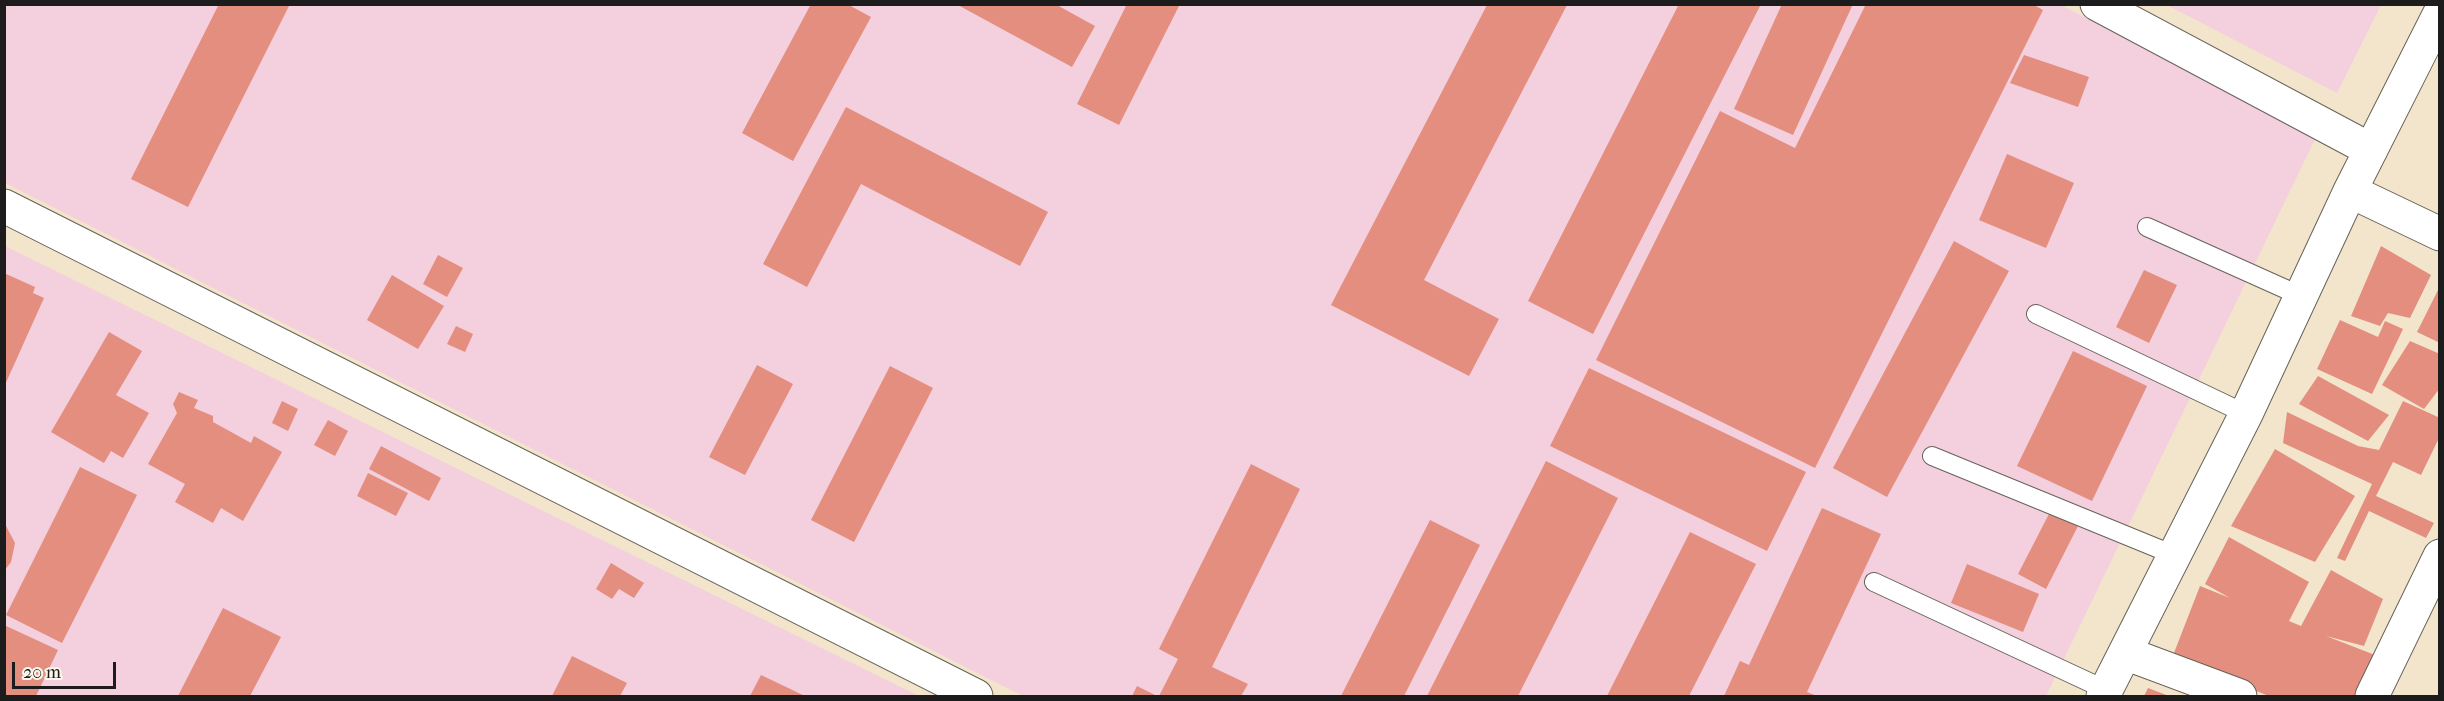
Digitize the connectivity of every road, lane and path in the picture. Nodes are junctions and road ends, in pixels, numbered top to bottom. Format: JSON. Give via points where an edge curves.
{"nodes":[{"id":1,"x":2097,"y":4,"type":"edge"},
{"id":2,"x":2439,"y":13,"type":"edge"},
{"id":3,"x":2371,"y":150,"type":"junction"},
{"id":4,"x":2350,"y":191,"type":"junction"},
{"id":5,"x":4,"y":206,"type":"edge"},
{"id":6,"x":2147,"y":227,"type":"dead end"},
{"id":7,"x":2439,"y":234,"type":"edge"},
{"id":8,"x":2301,"y":296,"type":"junction"},
{"id":9,"x":2036,"y":314,"type":"dead end"},
{"id":10,"x":2246,"y":414,"type":"junction"},
{"id":11,"x":1932,"y":456,"type":"dead end"},
{"id":12,"x":2174,"y":555,"type":"junction"},
{"id":13,"x":2439,"y":556,"type":"edge"},
{"id":14,"x":1874,"y":582,"type":"dead end"},
{"id":15,"x":2125,"y":653,"type":"junction"},
{"id":16,"x":2105,"y":693,"type":"edge"},
{"id":17,"x":976,"y":696,"type":"edge"},
{"id":18,"x":2240,"y":696,"type":"edge"},
{"id":19,"x":2372,"y":696,"type":"edge"}],
"edges":[{"from":1,"to":3,"type":"street"},
{"from":2,"to":3,"type":"street"},
{"from":3,"to":4,"type":"street"},
{"from":4,"to":7,"type":"street"},
{"from":4,"to":8,"type":"street"},
{"from":5,"to":17,"type":"street"},
{"from":6,"to":8,"type":"lane"},
{"from":8,"to":10,"type":"street"},
{"from":9,"to":10,"type":"lane"},
{"from":10,"to":12,"type":"street"},
{"from":11,"to":12,"type":"lane"},
{"from":12,"to":15,"type":"street"},
{"from":13,"to":19,"type":"street"},
{"from":14,"to":16,"type":"lane"},
{"from":15,"to":16,"type":"street"},
{"from":15,"to":18,"type":"street"}]}
